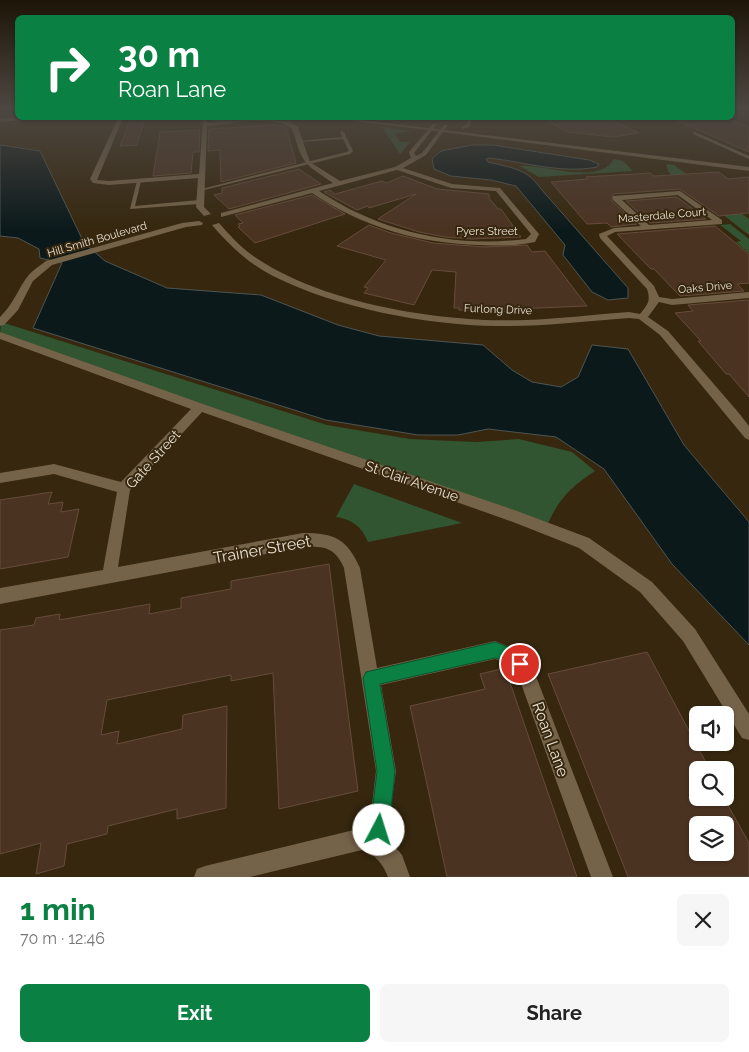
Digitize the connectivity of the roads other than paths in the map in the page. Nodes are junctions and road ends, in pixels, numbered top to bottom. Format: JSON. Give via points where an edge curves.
{"nodes":[{"id":1,"x":107,"y":148,"type":"edge"},
{"id":2,"x":203,"y":148,"type":"edge"},
{"id":3,"x":302,"y":148,"type":"edge"},
{"id":4,"x":349,"y":148,"type":"edge"},
{"id":5,"x":415,"y":148,"type":"edge"},
{"id":6,"x":429,"y":148,"type":"edge"},
{"id":7,"x":578,"y":148,"type":"edge"},
{"id":8,"x":621,"y":148,"type":"edge"},
{"id":9,"x":727,"y":148,"type":"edge"},
{"id":10,"x":749,"y":158,"type":"edge"},
{"id":11,"x":414,"y":159,"type":"junction"},
{"id":12,"x":308,"y":163,"type":"junction"},
{"id":13,"x":749,"y":164,"type":"edge"},
{"id":14,"x":397,"y":168,"type":"junction"},
{"id":15,"x":749,"y":169,"type":"edge"},
{"id":16,"x":201,"y":176,"type":"junction"},
{"id":17,"x":139,"y":181,"type":"junction"},
{"id":18,"x":339,"y":184,"type":"junction"},
{"id":19,"x":200,"y":190,"type":"junction"},
{"id":20,"x":314,"y":192,"type":"junction"},
{"id":21,"x":200,"y":202,"type":"junction"},
{"id":22,"x":207,"y":214,"type":"junction"},
{"id":23,"x":224,"y":215,"type":"junction"},
{"id":24,"x":199,"y":223,"type":"junction"},
{"id":25,"x":216,"y":225,"type":"junction"},
{"id":26,"x":647,"y":227,"type":"junction"},
{"id":27,"x":749,"y":295,"type":"edge"},
{"id":28,"x":655,"y":299,"type":"junction"},
{"id":29,"x":642,"y":317,"type":"junction"},
{"id":30,"x":0,"y":323,"type":"edge"},
{"id":31,"x":0,"y":335,"type":"edge"},
{"id":32,"x":200,"y":407,"type":"junction"},
{"id":33,"x":749,"y":414,"type":"edge"},
{"id":34,"x":734,"y":415,"type":"junction"},
{"id":35,"x":749,"y":435,"type":"edge"},
{"id":36,"x":0,"y":478,"type":"edge"},
{"id":37,"x":124,"y":488,"type":"junction"},
{"id":38,"x":109,"y":577,"type":"junction"},
{"id":39,"x":0,"y":596,"type":"edge"},
{"id":40,"x":371,"y":678,"type":"junction"},
{"id":41,"x":749,"y":731,"type":"edge"},
{"id":42,"x":379,"y":845,"type":"junction"},
{"id":43,"x":205,"y":877,"type":"edge"},
{"id":44,"x":399,"y":877,"type":"edge"},
{"id":45,"x":602,"y":877,"type":"edge"}],
"edges":[{"from":1,"to":17,"type":"street","via":[[93,179],[95,182]]},
{"from":2,"to":16,"type":"street"},
{"from":3,"to":12,"type":"street"},
{"from":4,"to":12,"type":"lane","via":[[348,153]]},
{"from":5,"to":11,"type":"street","via":[[411,153]]},
{"from":6,"to":11,"type":"street"},
{"from":7,"to":15,"type":"street"},
{"from":8,"to":13,"type":"street"},
{"from":9,"to":10,"type":"lane"},
{"from":11,"to":14,"type":"street"},
{"from":12,"to":18,"type":"street"},
{"from":12,"to":19,"type":"lane"},
{"from":14,"to":18,"type":"street"},
{"from":14,"to":20,"type":"street","name":"Pyers Street","via":[[451,186],[498,190],[535,234],[532,240],[460,243],[413,236],[387,230],[354,216]]},
{"from":16,"to":17,"type":"street"},
{"from":16,"to":19,"type":"street"},
{"from":17,"to":21,"type":"lane","via":[[132,208]]},
{"from":18,"to":20,"type":"street"},
{"from":19,"to":21,"type":"street"},
{"from":20,"to":23,"type":"street"},
{"from":21,"to":22,"type":"street","via":[[200,207]]},
{"from":22,"to":23,"type":"street"},
{"from":22,"to":24,"type":"street","via":[[200,218]]},
{"from":23,"to":25,"type":"street","via":[[225,221]]},
{"from":24,"to":25,"type":"street","name":"Hill Smith Boulevard"},
{"from":24,"to":30,"type":"street","name":"Hill Smith Boulevard","via":[[49,263],[29,280],[15,308]]},
{"from":25,"to":29,"type":"street","name":"Furlong Drive","via":[[249,257],[296,283],[387,310],[442,319],[525,323],[629,314]]},
{"from":26,"to":26,"type":"street","name":"Masterdale Court","via":[[719,222],[680,193],[616,198]]},
{"from":26,"to":28,"type":"street","name":"Masterdale Court","via":[[609,231],[603,236],[651,288]]},
{"from":27,"to":28,"type":"street","name":"Oaks Drive","via":[[672,302]]},
{"from":28,"to":29,"type":"street"},
{"from":29,"to":34,"type":"street","via":[[664,333]]},
{"from":31,"to":32,"type":"street","name":"St Clair Avenue"},
{"from":32,"to":37,"type":"street","name":"Gate Street"},
{"from":32,"to":41,"type":"street","name":"St Clair Avenue","via":[[584,543],[646,587],[689,635]]},
{"from":33,"to":34,"type":"street"},
{"from":34,"to":35,"type":"street"},
{"from":36,"to":37,"type":"street","via":[[54,470]]},
{"from":37,"to":38,"type":"street","name":"Gate Street"},
{"from":38,"to":39,"type":"street","name":"Trainer Street"},
{"from":38,"to":40,"type":"street","name":"Trainer Street","via":[[303,540],[325,539],[346,551],[352,568]]},
{"from":40,"to":42,"type":"street","name":"Trainer Street","via":[[386,771]]},
{"from":40,"to":45,"type":"street","name":"Roan Lane","via":[[495,650],[513,657],[526,672]]},
{"from":42,"to":43,"type":"street","via":[[362,840]]},
{"from":42,"to":44,"type":"street","via":[[394,863]]}]}
